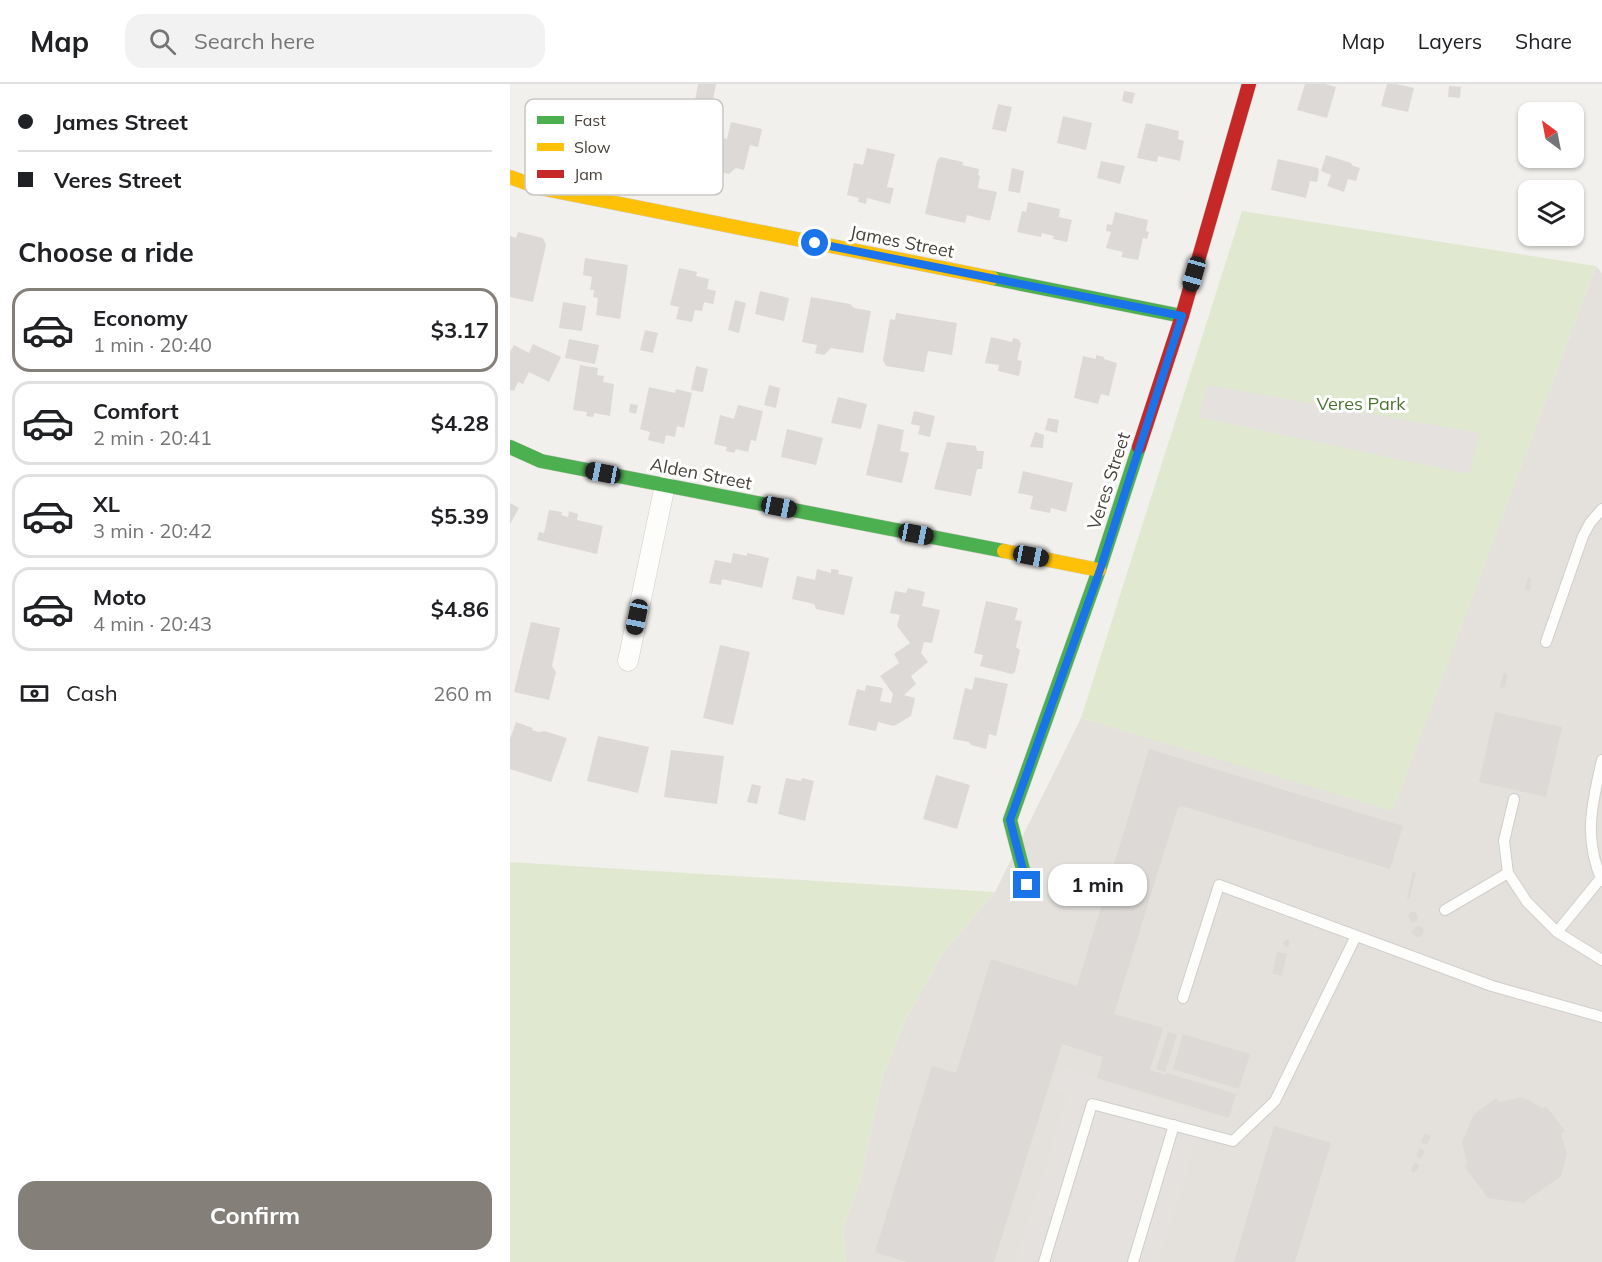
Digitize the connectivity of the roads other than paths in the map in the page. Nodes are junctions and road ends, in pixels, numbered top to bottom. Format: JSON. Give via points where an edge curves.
{"nodes":[{"id":1,"x":1249,"y":84,"type":"edge"},
{"id":2,"x":510,"y":177,"type":"edge"},
{"id":3,"x":525,"y":182,"type":"edge"},
{"id":4,"x":575,"y":195,"type":"edge"},
{"id":5,"x":1182,"y":316,"type":"junction"},
{"id":6,"x":510,"y":447,"type":"edge"},
{"id":7,"x":665,"y":485,"type":"junction"},
{"id":8,"x":1602,"y":509,"type":"edge"},
{"id":9,"x":1100,"y":570,"type":"junction"},
{"id":10,"x":1546,"y":642,"type":"dead end"},
{"id":11,"x":628,"y":661,"type":"dead end"},
{"id":12,"x":1602,"y":760,"type":"edge"},
{"id":13,"x":1514,"y":799,"type":"dead end"},
{"id":14,"x":1508,"y":873,"type":"junction"},
{"id":15,"x":1601,"y":879,"type":"edge"},
{"id":16,"x":1027,"y":885,"type":"dead end"},
{"id":17,"x":1445,"y":910,"type":"dead end"},
{"id":18,"x":1557,"y":932,"type":"junction"},
{"id":19,"x":1356,"y":936,"type":"junction"},
{"id":20,"x":1602,"y":960,"type":"edge"},
{"id":21,"x":1183,"y":998,"type":"dead end"},
{"id":22,"x":1602,"y":1017,"type":"edge"},
{"id":23,"x":1174,"y":1125,"type":"junction"},
{"id":24,"x":1044,"y":1262,"type":"edge"},
{"id":25,"x":1133,"y":1262,"type":"edge"}],
"edges":[{"from":1,"to":5,"type":"street","name":"Veres Street"},
{"from":2,"to":3,"type":"street","name":"James Street"},
{"from":4,"to":5,"type":"street","name":"James Street"},
{"from":5,"to":9,"type":"street","name":"Veres Street"},
{"from":6,"to":7,"type":"street","name":"Alden Street","via":[[541,461]]},
{"from":7,"to":9,"type":"street","name":"Alden Street"},
{"from":7,"to":11,"type":"street"},
{"from":8,"to":10,"type":"lane","via":[[1583,536]]},
{"from":9,"to":16,"type":"street","name":"Veres Street","via":[[1010,820]]},
{"from":12,"to":15,"type":"lane","via":[[1591,805],[1590,830]]},
{"from":13,"to":14,"type":"lane","via":[[1504,841]]},
{"from":14,"to":17,"type":"lane"},
{"from":14,"to":18,"type":"lane","via":[[1527,902]]},
{"from":15,"to":18,"type":"lane"},
{"from":18,"to":20,"type":"lane"},
{"from":19,"to":21,"type":"lane","via":[[1219,885]]},
{"from":19,"to":22,"type":"lane","via":[[1492,986]]},
{"from":19,"to":23,"type":"lane","via":[[1275,1101],[1233,1141]]},
{"from":23,"to":24,"type":"lane","via":[[1092,1104]]},
{"from":23,"to":25,"type":"lane"}]}
